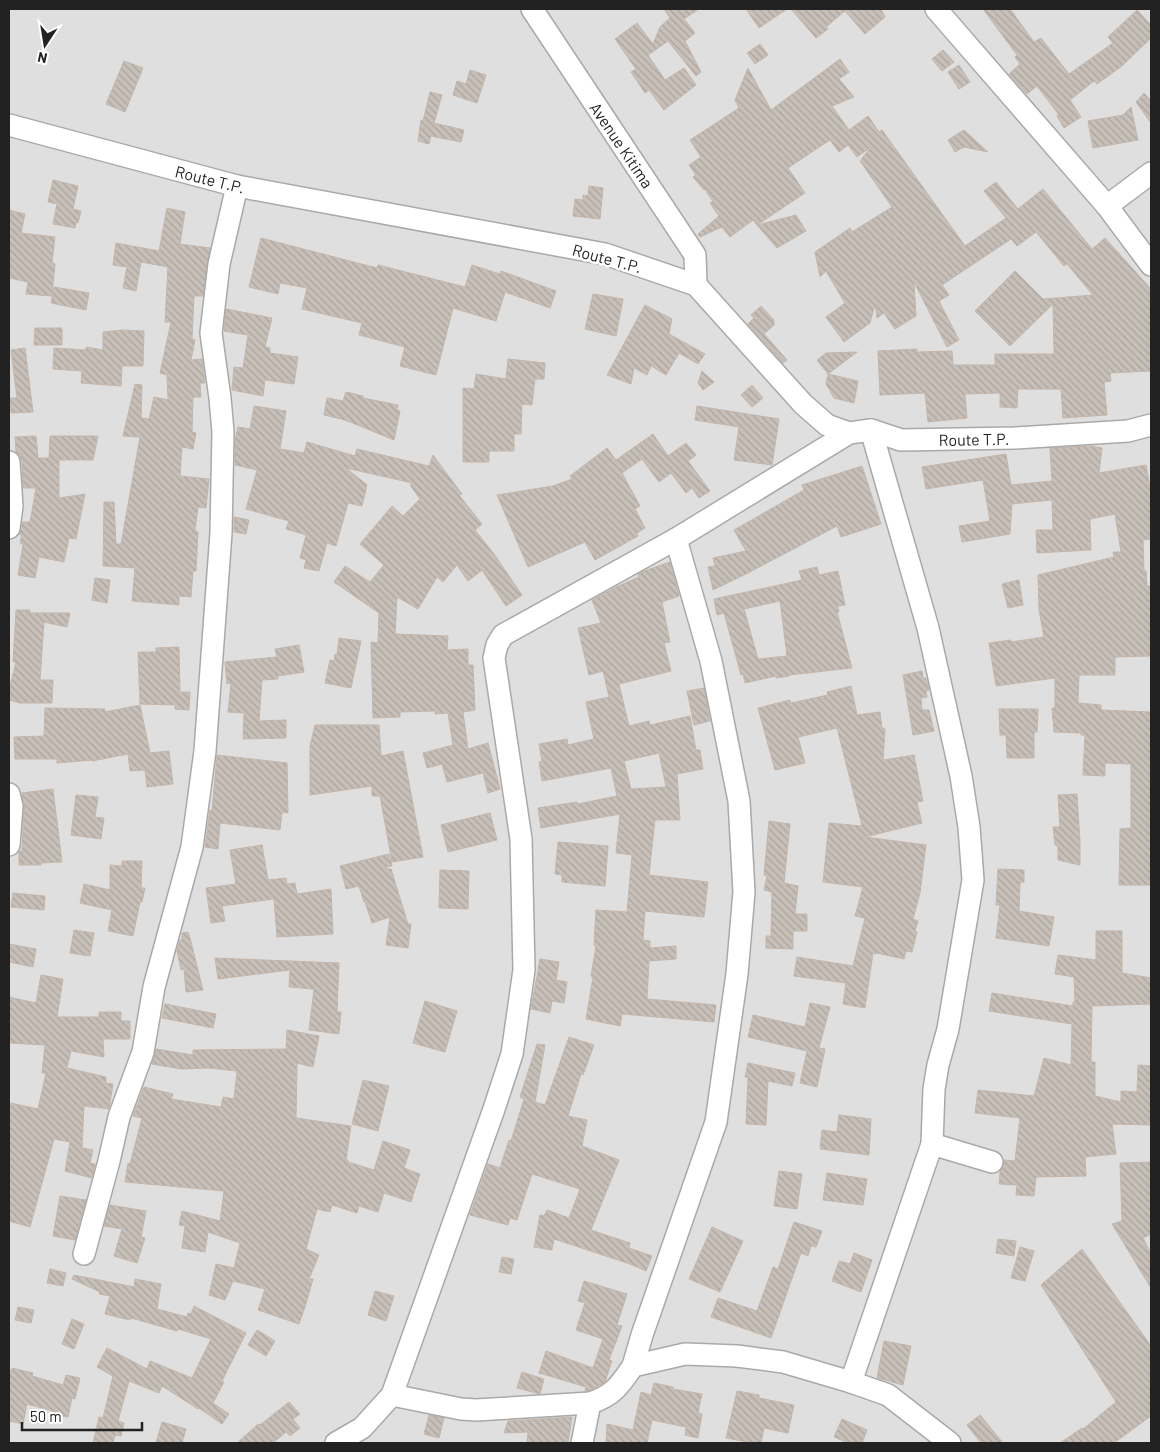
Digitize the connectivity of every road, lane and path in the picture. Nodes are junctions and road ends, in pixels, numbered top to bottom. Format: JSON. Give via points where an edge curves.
{"nodes":[{"id":1,"x":532,"y":9,"type":"edge"},
{"id":2,"x":936,"y":9,"type":"edge"},
{"id":3,"x":9,"y":125,"type":"edge"},
{"id":4,"x":1151,"y":173,"type":"edge"},
{"id":5,"x":237,"y":186,"type":"junction"},
{"id":6,"x":1107,"y":206,"type":"junction"},
{"id":7,"x":1151,"y":265,"type":"edge"},
{"id":8,"x":696,"y":286,"type":"junction"},
{"id":9,"x":1151,"y":425,"type":"edge"},
{"id":10,"x":871,"y":430,"type":"junction"},
{"id":11,"x":849,"y":433,"type":"junction"},
{"id":12,"x":9,"y":462,"type":"edge"},
{"id":13,"x":9,"y":528,"type":"edge"},
{"id":14,"x":676,"y":539,"type":"junction"},
{"id":15,"x":9,"y":794,"type":"edge"},
{"id":16,"x":9,"y":845,"type":"edge"},
{"id":17,"x":932,"y":1144,"type":"junction"},
{"id":18,"x":992,"y":1162,"type":"dead end"},
{"id":19,"x":84,"y":1254,"type":"dead end"},
{"id":20,"x":633,"y":1366,"type":"junction"},
{"id":21,"x":851,"y":1382,"type":"junction"},
{"id":22,"x":392,"y":1395,"type":"junction"},
{"id":23,"x":590,"y":1403,"type":"junction"},
{"id":24,"x":336,"y":1443,"type":"edge"},
{"id":25,"x":582,"y":1443,"type":"edge"},
{"id":26,"x":950,"y":1443,"type":"edge"}],
"edges":[{"from":1,"to":8,"type":"street","name":"Avenue Kitima","via":[[695,255]]},
{"from":2,"to":6,"type":"street"},
{"from":3,"to":5,"type":"street","name":"Route T.P."},
{"from":4,"to":6,"type":"street"},
{"from":5,"to":8,"type":"street","name":"Route T.P.","via":[[605,254]]},
{"from":5,"to":19,"type":"street","via":[[219,264],[211,333],[223,432],[221,533],[205,751],[192,847],[154,987],[143,1052],[119,1116]]},
{"from":6,"to":7,"type":"street"},
{"from":8,"to":11,"type":"street","name":"Route T.P.","via":[[804,404],[828,425]]},
{"from":9,"to":10,"type":"street","name":"Route T.P.","via":[[1128,431],[910,440]]},
{"from":10,"to":11,"type":"street","name":"Route T.P."},
{"from":10,"to":17,"type":"street","via":[[928,628],[969,827],[973,880],[948,1029],[936,1073]]},
{"from":11,"to":14,"type":"street"},
{"from":12,"to":13,"type":"street","via":[[12,506]]},
{"from":14,"to":20,"type":"street","via":[[711,661],[739,801],[744,892],[737,974],[716,1122]]},
{"from":14,"to":22,"type":"street","via":[[503,636],[497,645],[494,658],[521,839],[523,979],[512,1054]]},
{"from":15,"to":16,"type":"street","via":[[12,806]]},
{"from":17,"to":18,"type":"street"},
{"from":17,"to":21,"type":"street"},
{"from":20,"to":21,"type":"street","via":[[685,1354],[737,1356],[783,1362]]},
{"from":20,"to":23,"type":"street","via":[[618,1388],[603,1399]]},
{"from":21,"to":26,"type":"street","via":[[888,1395]]},
{"from":22,"to":23,"type":"street","via":[[476,1410]]},
{"from":22,"to":24,"type":"street","via":[[362,1428]]},
{"from":23,"to":25,"type":"street"}]}
